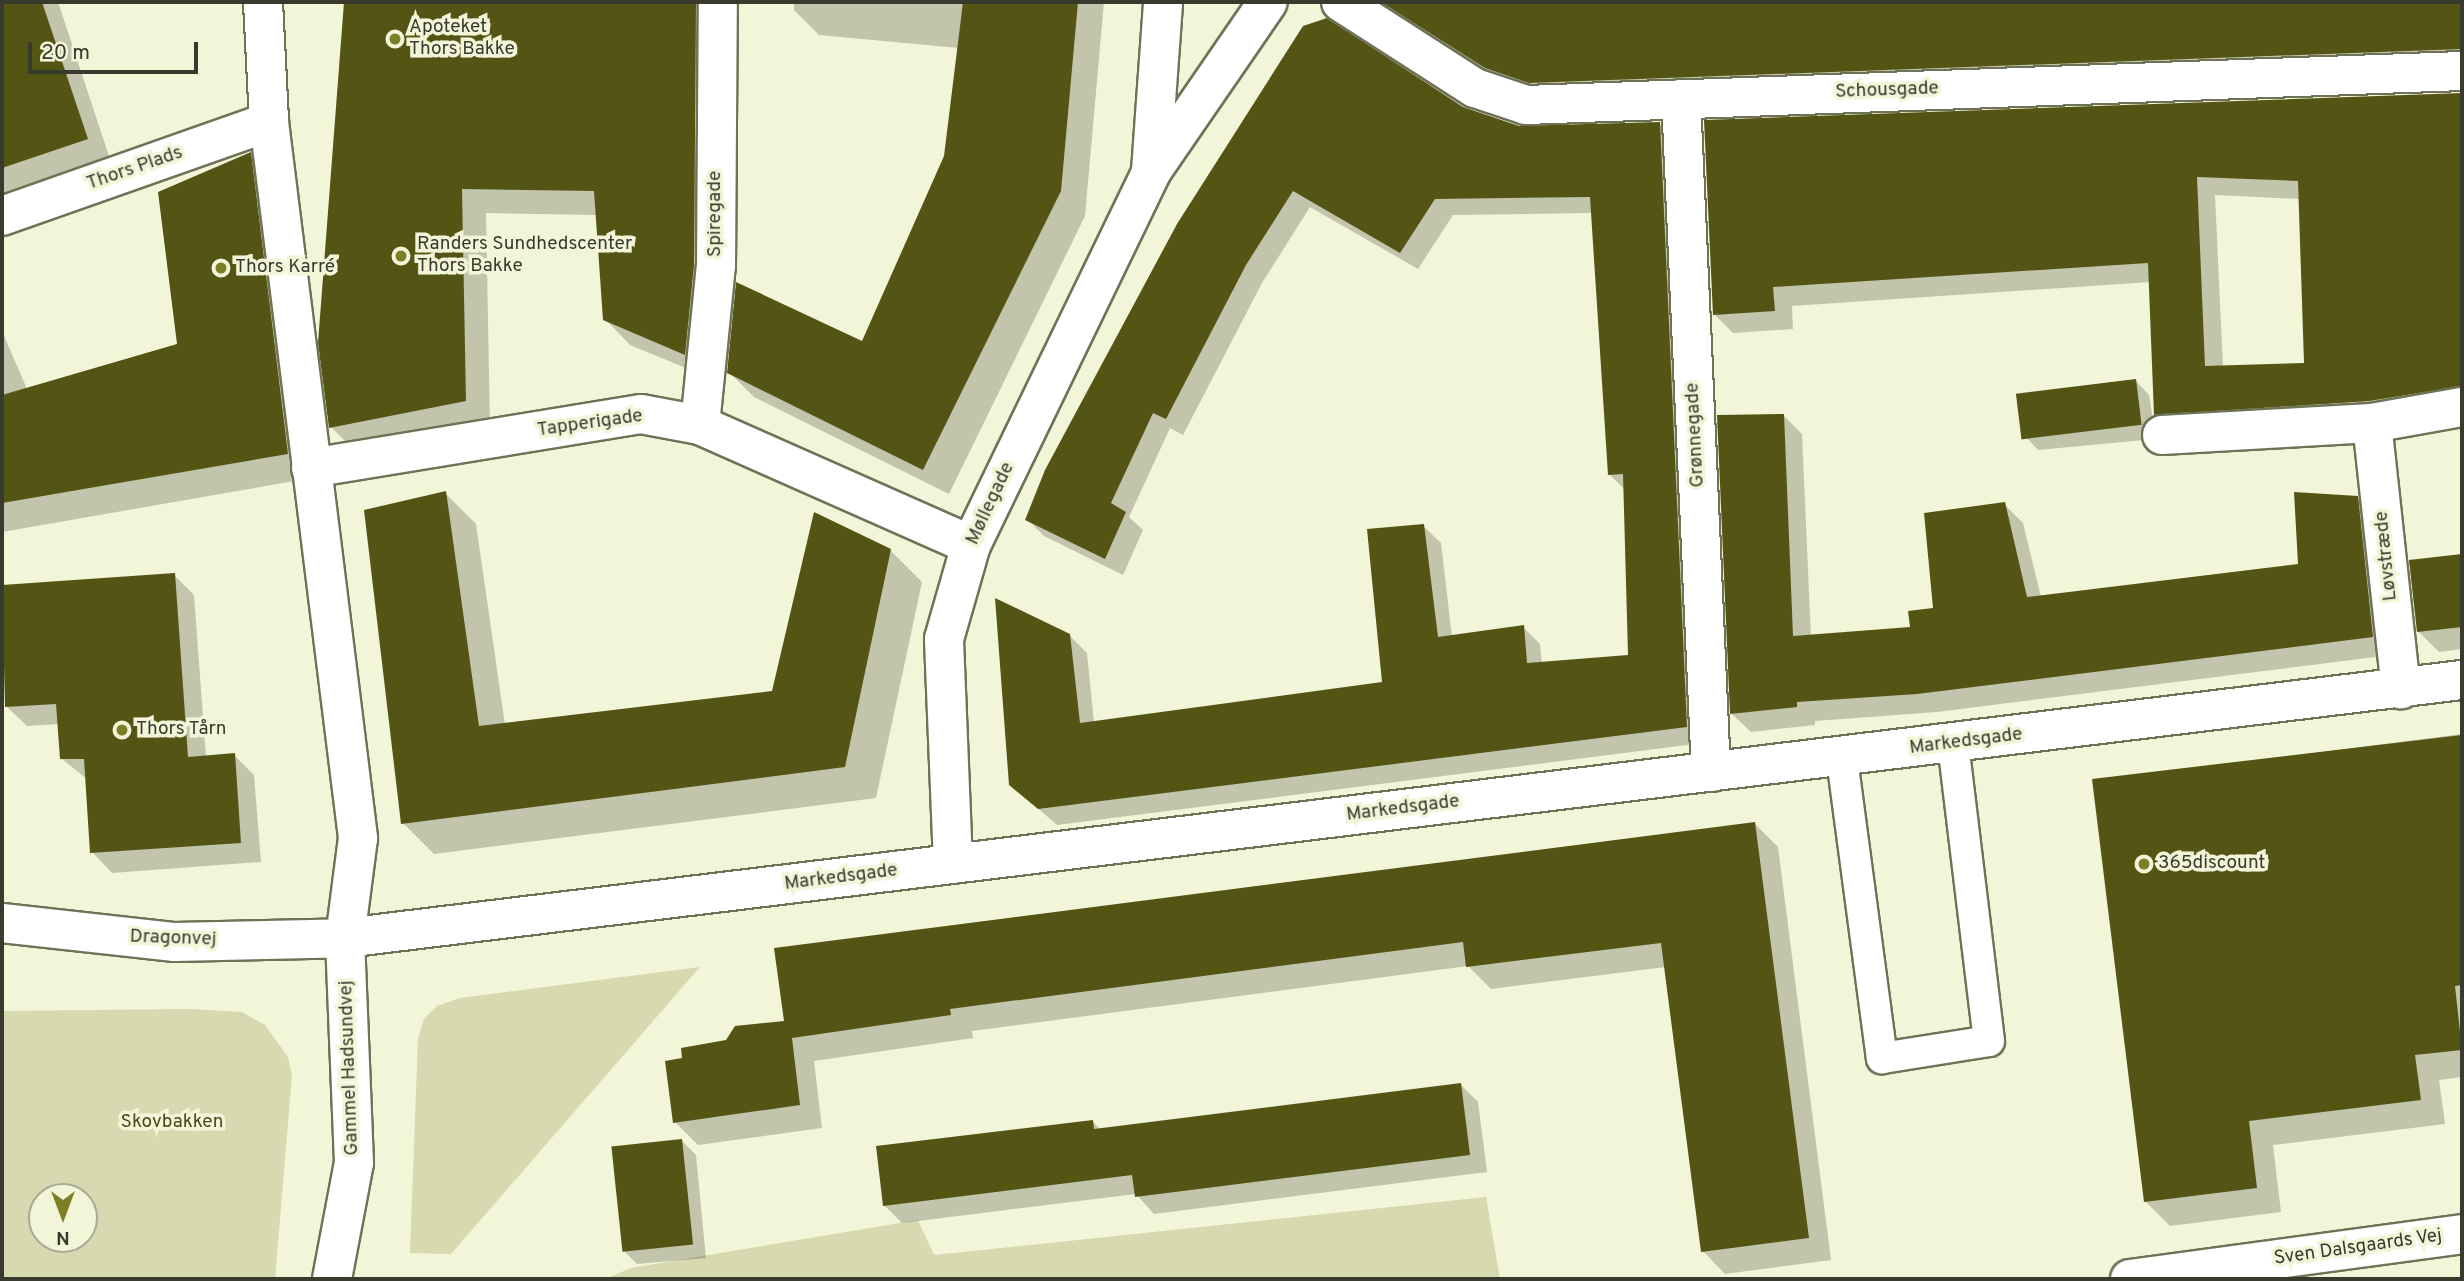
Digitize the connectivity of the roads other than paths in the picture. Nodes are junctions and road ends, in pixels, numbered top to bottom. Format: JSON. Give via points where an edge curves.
{"nodes":[{"id":1,"x":263,"y":2,"type":"edge"},
{"id":2,"x":718,"y":2,"type":"edge"},
{"id":3,"x":1163,"y":2,"type":"edge"},
{"id":4,"x":1268,"y":2,"type":"edge"},
{"id":5,"x":1340,"y":2,"type":"edge"},
{"id":6,"x":2462,"y":71,"type":"edge"},
{"id":7,"x":1681,"y":99,"type":"junction"},
{"id":8,"x":269,"y":121,"type":"junction"},
{"id":9,"x":1151,"y":172,"type":"junction"},
{"id":10,"x":2,"y":216,"type":"edge"},
{"id":11,"x":2462,"y":407,"type":"edge"},
{"id":12,"x":2372,"y":423,"type":"junction"},
{"id":13,"x":700,"y":425,"type":"junction"},
{"id":14,"x":2162,"y":435,"type":"dead end"},
{"id":15,"x":311,"y":468,"type":"junction"},
{"id":16,"x":971,"y":545,"type":"junction"},
{"id":17,"x":2462,"y":680,"type":"edge"},
{"id":18,"x":2402,"y":689,"type":"junction"},
{"id":19,"x":1953,"y":743,"type":"junction"},
{"id":20,"x":1842,"y":758,"type":"junction"},
{"id":21,"x":1711,"y":772,"type":"junction"},
{"id":22,"x":953,"y":864,"type":"junction"},
{"id":23,"x":2,"y":923,"type":"edge"},
{"id":24,"x":345,"y":938,"type":"junction"},
{"id":25,"x":2462,"y":1234,"type":"edge"},
{"id":26,"x":2340,"y":1265,"type":"edge"},
{"id":27,"x":331,"y":1279,"type":"edge"},
{"id":28,"x":2130,"y":1279,"type":"edge"}],
"edges":[{"from":1,"to":8,"type":"street"},
{"from":2,"to":13,"type":"street","name":"Spiregade","via":[[716,266]]},
{"from":3,"to":9,"type":"street","name":"Møllegade"},
{"from":4,"to":9,"type":"street","name":"Møllegade"},
{"from":5,"to":7,"type":"street","name":"Schousgade","via":[[1475,88],[1526,104]]},
{"from":6,"to":7,"type":"street","name":"Schousgade"},
{"from":7,"to":21,"type":"street","name":"Grønnegade"},
{"from":8,"to":10,"type":"street","name":"Thors Plads"},
{"from":8,"to":15,"type":"street"},
{"from":9,"to":16,"type":"street","name":"Møllegade"},
{"from":11,"to":12,"type":"street"},
{"from":12,"to":14,"type":"street"},
{"from":12,"to":18,"type":"street","name":"Løvstræde"},
{"from":13,"to":15,"type":"street","name":"Tapperigade","via":[[641,414]]},
{"from":13,"to":16,"type":"street","name":"Tapperigade"},
{"from":15,"to":24,"type":"street","via":[[358,838]]},
{"from":16,"to":22,"type":"street","name":"Møllegade","via":[[944,639]]},
{"from":17,"to":18,"type":"street","name":"Markedsgade"},
{"from":18,"to":19,"type":"street","name":"Markedsgade"},
{"from":19,"to":20,"type":"street","name":"Markedsgade"},
{"from":19,"to":20,"type":"lane","via":[[1989,1041],[1882,1058]]},
{"from":20,"to":21,"type":"street","name":"Markedsgade"},
{"from":21,"to":22,"type":"street","name":"Markedsgade"},
{"from":22,"to":24,"type":"street","name":"Markedsgade"},
{"from":23,"to":24,"type":"street","name":"Dragonvej","via":[[175,942]]},
{"from":24,"to":27,"type":"street","name":"Gammel Hadsundvej","via":[[354,1163]]},
{"from":25,"to":26,"type":"street","name":"Sven Dalsgaards Vej"},
{"from":26,"to":28,"type":"street","name":"Sven Dalsgaards Vej"}]}
